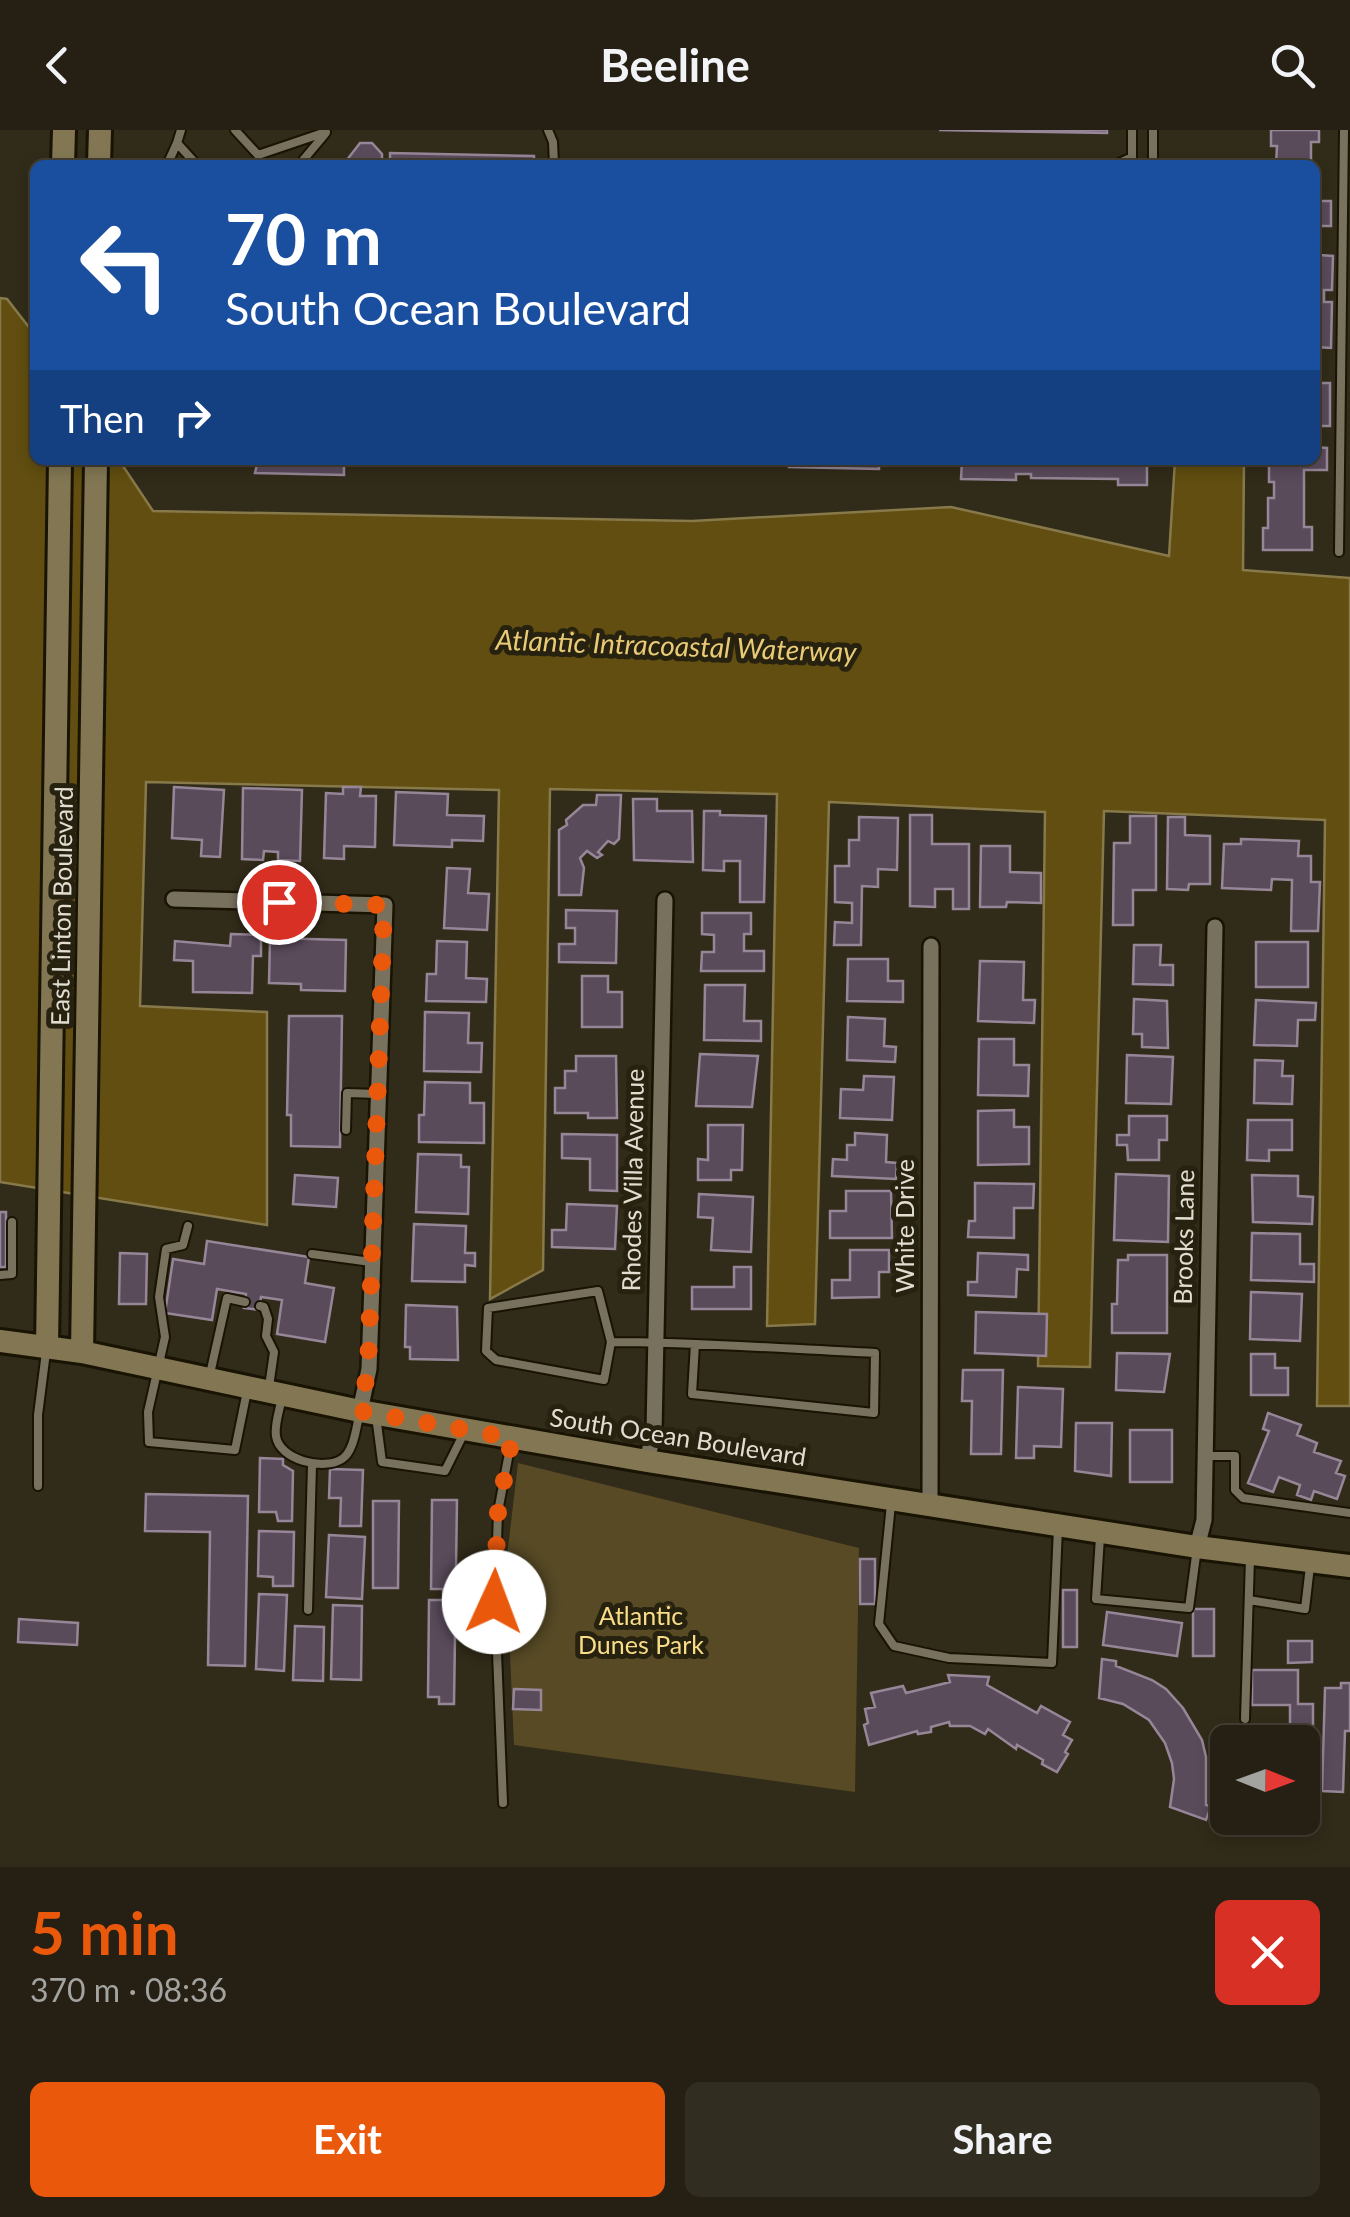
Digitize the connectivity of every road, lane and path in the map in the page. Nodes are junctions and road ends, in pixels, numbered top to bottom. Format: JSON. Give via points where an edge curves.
{"nodes":[{"id":1,"x":182,"y":130,"type":"edge"},
{"id":2,"x":235,"y":130,"type":"edge"},
{"id":3,"x":548,"y":130,"type":"edge"},
{"id":4,"x":1132,"y":130,"type":"edge"},
{"id":5,"x":1153,"y":130,"type":"edge"},
{"id":6,"x":1344,"y":130,"type":"edge"},
{"id":7,"x":326,"y":131,"type":"edge"},
{"id":8,"x":64,"y":133,"type":"edge"},
{"id":9,"x":100,"y":133,"type":"edge"},
{"id":10,"x":177,"y":143,"type":"junction"},
{"id":11,"x":64,"y":160,"type":"edge"},
{"id":12,"x":100,"y":160,"type":"edge"},
{"id":13,"x":169,"y":160,"type":"edge"},
{"id":14,"x":192,"y":160,"type":"edge"},
{"id":15,"x":302,"y":160,"type":"edge"},
{"id":16,"x":554,"y":160,"type":"edge"},
{"id":17,"x":1126,"y":160,"type":"edge"},
{"id":18,"x":1152,"y":160,"type":"edge"},
{"id":19,"x":60,"y":465,"type":"edge"},
{"id":20,"x":96,"y":465,"type":"edge"},
{"id":21,"x":1339,"y":552,"type":"dead end"},
{"id":22,"x":174,"y":899,"type":"dead end"},
{"id":23,"x":665,"y":900,"type":"dead end"},
{"id":24,"x":1215,"y":927,"type":"dead end"},
{"id":25,"x":930,"y":946,"type":"dead end"},
{"id":26,"x":378,"y":1094,"type":"junction"},
{"id":27,"x":346,"y":1130,"type":"dead end"},
{"id":28,"x":12,"y":1222,"type":"dead end"},
{"id":29,"x":188,"y":1226,"type":"dead end"},
{"id":30,"x":312,"y":1254,"type":"dead end"},
{"id":31,"x":371,"y":1262,"type":"junction"},
{"id":32,"x":0,"y":1275,"type":"edge"},
{"id":33,"x":245,"y":1302,"type":"dead end"},
{"id":34,"x":260,"y":1306,"type":"dead end"},
{"id":35,"x":0,"y":1341,"type":"edge"},
{"id":36,"x":611,"y":1342,"type":"junction"},
{"id":37,"x":655,"y":1342,"type":"junction"},
{"id":38,"x":695,"y":1344,"type":"junction"},
{"id":39,"x":47,"y":1348,"type":"junction"},
{"id":40,"x":82,"y":1352,"type":"junction"},
{"id":41,"x":156,"y":1368,"type":"junction"},
{"id":42,"x":209,"y":1379,"type":"junction"},
{"id":43,"x":266,"y":1391,"type":"junction"},
{"id":44,"x":368,"y":1412,"type":"junction"},
{"id":45,"x":466,"y":1430,"type":"junction"},
{"id":46,"x":512,"y":1438,"type":"junction"},
{"id":47,"x":1205,"y":1456,"type":"junction"},
{"id":48,"x":647,"y":1461,"type":"junction"},
{"id":49,"x":312,"y":1465,"type":"junction"},
{"id":50,"x":38,"y":1486,"type":"dead end"},
{"id":51,"x":891,"y":1500,"type":"junction"},
{"id":52,"x":930,"y":1506,"type":"junction"},
{"id":53,"x":1350,"y":1513,"type":"edge"},
{"id":54,"x":1058,"y":1526,"type":"junction"},
{"id":55,"x":1100,"y":1532,"type":"junction"},
{"id":56,"x":1197,"y":1547,"type":"junction"},
{"id":57,"x":1250,"y":1554,"type":"junction"},
{"id":58,"x":1311,"y":1561,"type":"junction"},
{"id":59,"x":1350,"y":1566,"type":"edge"},
{"id":60,"x":1248,"y":1600,"type":"junction"},
{"id":61,"x":308,"y":1610,"type":"dead end"},
{"id":62,"x":1245,"y":1719,"type":"dead end"},
{"id":63,"x":503,"y":1803,"type":"dead end"}],
"edges":[{"from":1,"to":10,"type":"lane"},
{"from":2,"to":7,"type":"lane","via":[[258,155]]},
{"from":3,"to":16,"type":"lane"},
{"from":4,"to":17,"type":"lane","via":[[1132,157]]},
{"from":5,"to":18,"type":"lane"},
{"from":6,"to":21,"type":"lane"},
{"from":7,"to":15,"type":"lane"},
{"from":8,"to":11,"type":"main road"},
{"from":9,"to":12,"type":"main road"},
{"from":10,"to":13,"type":"lane"},
{"from":10,"to":14,"type":"lane"},
{"from":19,"to":39,"type":"main road","name":"East Linton Boulevard"},
{"from":20,"to":40,"type":"main road","name":"East Linton Boulevard"},
{"from":22,"to":26,"type":"street","via":[[384,905]]},
{"from":23,"to":37,"type":"street","name":"Rhodes Villa Avenue"},
{"from":24,"to":47,"type":"street","name":"Brooks Lane"},
{"from":25,"to":52,"type":"street","name":"White Drive"},
{"from":26,"to":27,"type":"lane","via":[[347,1092]]},
{"from":26,"to":31,"type":"street"},
{"from":28,"to":32,"type":"lane","via":[[12,1274]]},
{"from":29,"to":41,"type":"lane","via":[[183,1246],[166,1249],[160,1297],[165,1337]]},
{"from":30,"to":31,"type":"lane"},
{"from":31,"to":44,"type":"street"},
{"from":33,"to":42,"type":"lane","via":[[227,1298]]},
{"from":34,"to":43,"type":"lane","via":[[274,1352]]},
{"from":35,"to":39,"type":"main road","name":"South Ocean Boulevard"},
{"from":36,"to":36,"type":"lane","via":[[604,1380],[496,1360],[486,1352],[488,1308],[598,1291]]},
{"from":36,"to":37,"type":"lane"},
{"from":37,"to":38,"type":"lane"},
{"from":37,"to":48,"type":"street","name":"Rhodes Villa Avenue","via":[[654,1432]]},
{"from":38,"to":38,"type":"lane","via":[[875,1353],[874,1413],[692,1394]]},
{"from":39,"to":40,"type":"main road","name":"South Ocean Boulevard"},
{"from":39,"to":50,"type":"lane"},
{"from":40,"to":41,"type":"main road","name":"South Ocean Boulevard"},
{"from":41,"to":42,"type":"main road","name":"South Ocean Boulevard"},
{"from":41,"to":43,"type":"lane","via":[[149,1442],[235,1450]]},
{"from":42,"to":43,"type":"main road","name":"South Ocean Boulevard"},
{"from":43,"to":44,"type":"main road","name":"South Ocean Boulevard"},
{"from":43,"to":49,"type":"lane","via":[[278,1442]]},
{"from":44,"to":45,"type":"main road","name":"South Ocean Boulevard"},
{"from":44,"to":45,"type":"lane","via":[[382,1462],[445,1471]]},
{"from":44,"to":49,"type":"lane","via":[[342,1459]]},
{"from":45,"to":46,"type":"main road","name":"South Ocean Boulevard"},
{"from":46,"to":48,"type":"main road","name":"South Ocean Boulevard"},
{"from":46,"to":63,"type":"lane","via":[[498,1512],[494,1602]]},
{"from":47,"to":53,"type":"lane","via":[[1236,1456],[1235,1490],[1243,1498]]},
{"from":47,"to":56,"type":"street","name":"Brooks Lane"},
{"from":48,"to":51,"type":"main road","name":"South Ocean Boulevard"},
{"from":49,"to":61,"type":"lane"},
{"from":51,"to":52,"type":"main road","name":"South Ocean Boulevard"},
{"from":51,"to":54,"type":"lane","via":[[880,1624],[894,1646],[949,1658],[1052,1664]]},
{"from":52,"to":54,"type":"main road","name":"South Ocean Boulevard"},
{"from":54,"to":55,"type":"main road","name":"South Ocean Boulevard"},
{"from":55,"to":56,"type":"main road","name":"South Ocean Boulevard"},
{"from":55,"to":56,"type":"lane","via":[[1096,1599],[1188,1608]]},
{"from":56,"to":57,"type":"main road","name":"South Ocean Boulevard"},
{"from":57,"to":58,"type":"main road","name":"South Ocean Boulevard"},
{"from":57,"to":60,"type":"lane"},
{"from":58,"to":59,"type":"main road","name":"South Ocean Boulevard"},
{"from":58,"to":60,"type":"lane","via":[[1304,1609]]},
{"from":60,"to":62,"type":"lane"}]}
